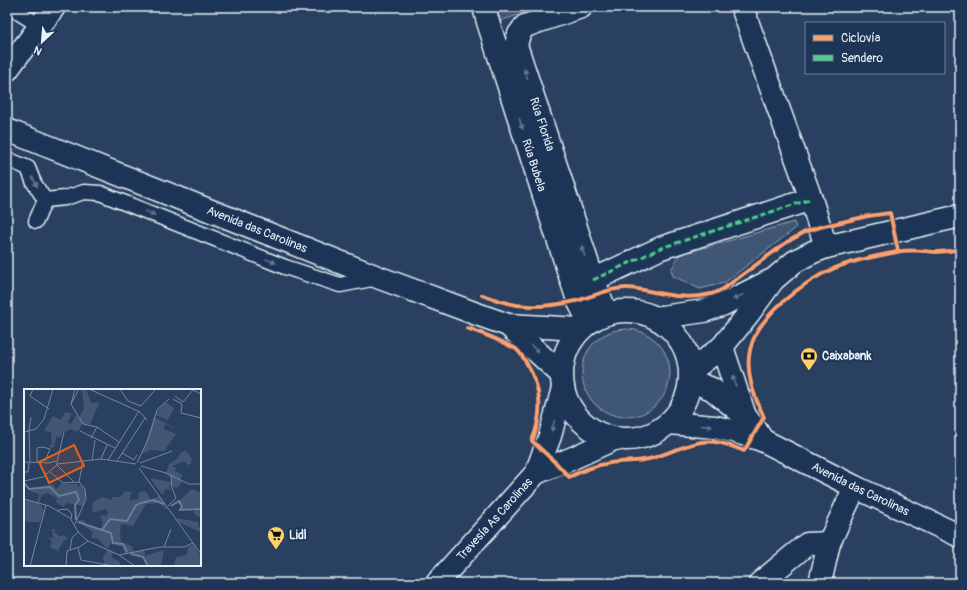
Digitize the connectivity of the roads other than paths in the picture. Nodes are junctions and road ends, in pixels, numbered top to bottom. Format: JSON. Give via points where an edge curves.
{"nodes":[{"id":1,"x":10,"y":7,"type":"edge"},
{"id":2,"x":54,"y":7,"type":"edge"},
{"id":3,"x":484,"y":7,"type":"edge"},
{"id":4,"x":582,"y":7,"type":"edge"},
{"id":5,"x":742,"y":7,"type":"edge"},
{"id":6,"x":40,"y":26,"type":"junction"},
{"id":7,"x":7,"y":70,"type":"edge"},
{"id":8,"x":7,"y":130,"type":"edge"},
{"id":9,"x":7,"y":159,"type":"edge"},
{"id":10,"x":811,"y":199,"type":"junction"},
{"id":11,"x":45,"y":200,"type":"junction"},
{"id":12,"x":960,"y":216,"type":"edge"},
{"id":13,"x":36,"y":221,"type":"dead end"},
{"id":14,"x":826,"y":247,"type":"junction"},
{"id":15,"x":380,"y":278,"type":"junction"},
{"id":16,"x":593,"y":280,"type":"junction"},
{"id":17,"x":773,"y":280,"type":"junction"},
{"id":18,"x":655,"y":318,"type":"junction"},
{"id":19,"x":591,"y":322,"type":"junction"},
{"id":20,"x":508,"y":325,"type":"junction"},
{"id":21,"x":722,"y":347,"type":"junction"},
{"id":22,"x":691,"y":376,"type":"junction"},
{"id":23,"x":562,"y":381,"type":"junction"},
{"id":24,"x":745,"y":416,"type":"junction"},
{"id":25,"x":669,"y":423,"type":"junction"},
{"id":26,"x":614,"y":439,"type":"junction"},
{"id":27,"x":762,"y":440,"type":"junction"},
{"id":28,"x":536,"y":472,"type":"junction"},
{"id":29,"x":855,"y":487,"type":"junction"},
{"id":30,"x":960,"y":536,"type":"edge"},
{"id":31,"x":829,"y":543,"type":"junction"},
{"id":32,"x":437,"y":583,"type":"edge"},
{"id":33,"x":760,"y":583,"type":"edge"},
{"id":34,"x":820,"y":583,"type":"edge"}],
"edges":[{"from":1,"to":6,"type":"lane"},
{"from":2,"to":6,"type":"main road"},
{"from":3,"to":19,"type":"main road","name":"Rúa Bubela","one_way":true,"via":[[578,300]]},
{"from":16,"to":4,"type":"main road","name":"Rúa Florida","one_way":true,"via":[[516,45],[525,26]]},
{"from":5,"to":10,"type":"main road"},
{"from":6,"to":7,"type":"main road"},
{"from":8,"to":15,"type":"main road","name":"Avenida das Carolinas"},
{"from":9,"to":11,"type":"lane","one_way":true,"via":[[28,168]]},
{"from":10,"to":14,"type":"main road"},
{"from":10,"to":16,"type":"main road","via":[[661,248]]},
{"from":11,"to":13,"type":"lane"},
{"from":11,"to":15,"type":"lane","one_way":true,"via":[[84,192],[100,193],[340,285]]},
{"from":12,"to":14,"type":"main road"},
{"from":14,"to":17,"type":"main road","via":[[794,262]]},
{"from":15,"to":20,"type":"main road","name":"Avenida das Carolinas"},
{"from":16,"to":19,"type":"main road","name":"Rúa Florida","via":[[599,294]]},
{"from":17,"to":18,"type":"main road","one_way":true,"via":[[704,311]]},
{"from":17,"to":21,"type":"main road"},
{"from":18,"to":19,"type":"main road","via":[[635,311],[622,311]]},
{"from":18,"to":22,"type":"main road","via":[[682,340],[688,354]]},
{"from":19,"to":20,"type":"main road"},
{"from":19,"to":23,"type":"main road","via":[[569,342],[563,357]]},
{"from":20,"to":23,"type":"main road","one_way":true},
{"from":21,"to":22,"type":"main road"},
{"from":24,"to":21,"type":"main road","one_way":true},
{"from":22,"to":24,"type":"main road","via":[[712,389]]},
{"from":22,"to":25,"type":"main road","via":[[686,397]]},
{"from":23,"to":26,"type":"main road","via":[[569,404],[580,419],[594,430]]},
{"from":23,"to":28,"type":"main road","one_way":true,"via":[[550,436]]},
{"from":24,"to":27,"type":"main road"},
{"from":25,"to":26,"type":"main road","via":[[647,435],[633,439]]},
{"from":25,"to":27,"type":"main road","name":"Avenida das Carolinas","one_way":true,"via":[[715,427]]},
{"from":26,"to":28,"type":"main road"},
{"from":27,"to":29,"type":"main road","name":"Avenida das Carolinas"},
{"from":28,"to":32,"type":"main road","name":"Travesía As Carolinas"},
{"from":29,"to":30,"type":"main road","name":"Avenida das Carolinas"},
{"from":29,"to":31,"type":"main road"},
{"from":31,"to":33,"type":"main road","via":[[807,544]]},
{"from":31,"to":34,"type":"main road"}]}
